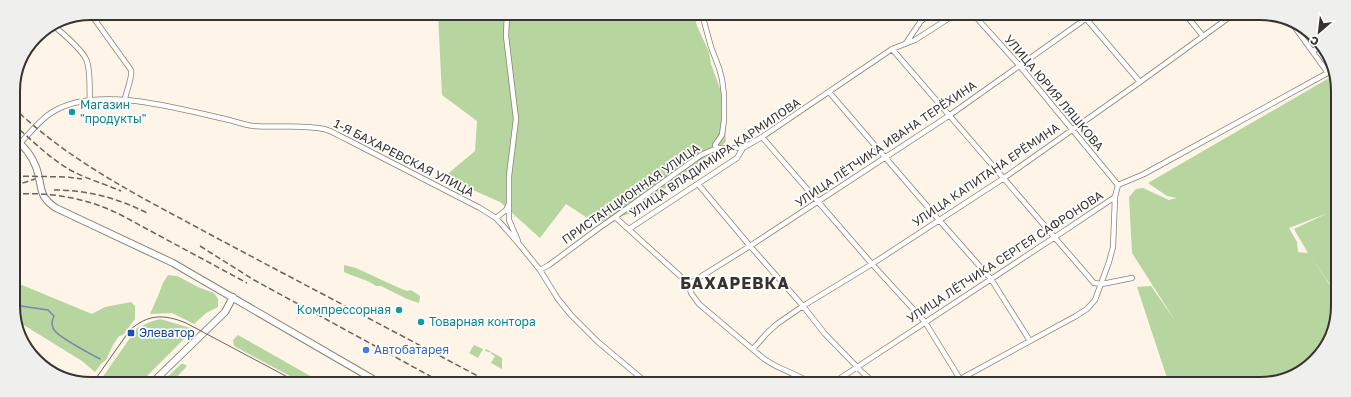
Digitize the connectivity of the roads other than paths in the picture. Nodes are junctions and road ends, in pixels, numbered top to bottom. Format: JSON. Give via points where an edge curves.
{"nodes":[{"id":1,"x":95,"y":20,"type":"edge"},
{"id":2,"x":507,"y":20,"type":"edge"},
{"id":3,"x":704,"y":20,"type":"edge"},
{"id":4,"x":946,"y":20,"type":"edge"},
{"id":5,"x":978,"y":20,"type":"edge"},
{"id":6,"x":1081,"y":20,"type":"edge"},
{"id":7,"x":1088,"y":20,"type":"edge"},
{"id":8,"x":1190,"y":20,"type":"edge"},
{"id":9,"x":1225,"y":20,"type":"edge"},
{"id":10,"x":921,"y":21,"type":"edge"},
{"id":11,"x":58,"y":29,"type":"edge"},
{"id":12,"x":1203,"y":36,"type":"junction"},
{"id":13,"x":906,"y":43,"type":"junction"},
{"id":14,"x":892,"y":49,"type":"junction"},
{"id":15,"x":1314,"y":52,"type":"edge"},
{"id":16,"x":1019,"y":65,"type":"junction"},
{"id":17,"x":1328,"y":73,"type":"joint"},
{"id":18,"x":1140,"y":82,"type":"junction"},
{"id":19,"x":829,"y":92,"type":"junction"},
{"id":20,"x":125,"y":99,"type":"junction"},
{"id":21,"x":90,"y":100,"type":"junction"},
{"id":22,"x":950,"y":115,"type":"junction"},
{"id":23,"x":1072,"y":129,"type":"junction"},
{"id":24,"x":762,"y":137,"type":"junction"},
{"id":25,"x":20,"y":143,"type":"joint"},
{"id":26,"x":718,"y":148,"type":"junction"},
{"id":27,"x":743,"y":148,"type":"junction"},
{"id":28,"x":884,"y":158,"type":"junction"},
{"id":29,"x":1004,"y":178,"type":"junction"},
{"id":30,"x":698,"y":184,"type":"junction"},
{"id":31,"x":1118,"y":185,"type":"junction"},
{"id":32,"x":1115,"y":196,"type":"junction"},
{"id":33,"x":818,"y":201,"type":"junction"},
{"id":34,"x":509,"y":204,"type":"junction"},
{"id":35,"x":615,"y":217,"type":"junction"},
{"id":36,"x":496,"y":218,"type":"junction"},
{"id":37,"x":938,"y":220,"type":"junction"},
{"id":38,"x":629,"y":229,"type":"junction"},
{"id":39,"x":1055,"y":237,"type":"junction"},
{"id":40,"x":520,"y":244,"type":"junction"},
{"id":41,"x":750,"y":246,"type":"junction"},
{"id":42,"x":872,"y":264,"type":"junction"},
{"id":43,"x":540,"y":270,"type":"junction"},
{"id":44,"x":1132,"y":278,"type":"dead end"},
{"id":45,"x":991,"y":279,"type":"junction"},
{"id":46,"x":689,"y":284,"type":"junction"},
{"id":47,"x":1102,"y":284,"type":"junction"},
{"id":48,"x":233,"y":297,"type":"junction"},
{"id":49,"x":804,"y":306,"type":"junction"},
{"id":50,"x":925,"y":322,"type":"junction"},
{"id":51,"x":1030,"y":341,"type":"junction"},
{"id":52,"x":753,"y":349,"type":"junction"},
{"id":53,"x":856,"y":367,"type":"junction"},
{"id":54,"x":158,"y":377,"type":"edge"},
{"id":55,"x":369,"y":377,"type":"edge"},
{"id":56,"x":640,"y":377,"type":"edge"},
{"id":57,"x":800,"y":377,"type":"edge"},
{"id":58,"x":842,"y":377,"type":"edge"},
{"id":59,"x":868,"y":377,"type":"edge"},
{"id":60,"x":959,"y":377,"type":"edge"},
{"id":61,"x":964,"y":377,"type":"edge"}],
"edges":[{"from":1,"to":20,"type":"street","via":[[132,70]]},
{"from":2,"to":34,"type":"street","via":[[506,36],[516,119],[509,176]]},
{"from":3,"to":26,"type":"street","name":"ПРИСТАНЦИОННАЯ УЛИЦА","via":[[719,68],[724,95],[722,135],[715,145]]},
{"from":4,"to":13,"type":"street","name":"УЛИЦА ВЛАДИМИРА КАРМИЛОВА"},
{"from":5,"to":16,"type":"street","name":"УЛИЦА ЮРИЯ ЛЯШКОВА"},
{"from":6,"to":16,"type":"street","name":"УЛИЦА ЛЁТЧИКА ИВАНА ТЕРЁХИНА"},
{"from":7,"to":18,"type":"street"},
{"from":8,"to":12,"type":"street"},
{"from":9,"to":12,"type":"street","name":"УЛИЦА КАПИТАНА ЕРЁМИНА"},
{"from":10,"to":13,"type":"street"},
{"from":11,"to":21,"type":"street","via":[[86,60]]},
{"from":12,"to":18,"type":"street","name":"УЛИЦА КАПИТАНА ЕРЁМИНА"},
{"from":13,"to":14,"type":"street","name":"УЛИЦА ВЛАДИМИРА КАРМИЛОВА"},
{"from":14,"to":19,"type":"street","name":"УЛИЦА ВЛАДИМИРА КАРМИЛОВА"},
{"from":14,"to":22,"type":"street"},
{"from":15,"to":17,"type":"street"},
{"from":16,"to":22,"type":"street","name":"УЛИЦА ЛЁТЧИКА ИВАНА ТЕРЁХИНА"},
{"from":16,"to":23,"type":"street","name":"УЛИЦА ЮРИЯ ЛЯШКОВА"},
{"from":17,"to":31,"type":"street","via":[[1144,174]]},
{"from":18,"to":23,"type":"street","name":"УЛИЦА КАПИТАНА ЕРЁМИНА"},
{"from":19,"to":24,"type":"street","name":"УЛИЦА ВЛАДИМИРА КАРМИЛОВА"},
{"from":19,"to":28,"type":"street"},
{"from":20,"to":21,"type":"street","name":"1-Я БАХАРЕВСКАЯ УЛИЦА"},
{"from":20,"to":36,"type":"street","name":"1-Я БАХАРЕВСКАЯ УЛИЦА","via":[[254,126],[324,129]]},
{"from":21,"to":25,"type":"street","name":"1-Я БАХАРЕВСКАЯ УЛИЦА","via":[[73,103],[54,111]]},
{"from":22,"to":28,"type":"street","name":"УЛИЦА ЛЁТЧИКА ИВАНА ТЕРЁХИНА"},
{"from":22,"to":29,"type":"street"},
{"from":23,"to":29,"type":"street","name":"УЛИЦА КАПИТАНА ЕРЁМИНА"},
{"from":23,"to":31,"type":"street","name":"УЛИЦА ЮРИЯ ЛЯШКОВА"},
{"from":24,"to":27,"type":"street","name":"УЛИЦА ВЛАДИМИРА КАРМИЛОВА"},
{"from":24,"to":33,"type":"street"},
{"from":25,"to":48,"type":"main road","via":[[34,164],[40,178],[42,194],[48,203],[173,263]]},
{"from":26,"to":27,"type":"street"},
{"from":26,"to":35,"type":"street","name":"ПРИСТАНЦИОННАЯ УЛИЦА","via":[[701,155]]},
{"from":27,"to":30,"type":"street","name":"УЛИЦА ВЛАДИМИРА КАРМИЛОВА","via":[[737,158]]},
{"from":28,"to":33,"type":"street","name":"УЛИЦА ЛЁТЧИКА ИВАНА ТЕРЁХИНА"},
{"from":28,"to":37,"type":"street"},
{"from":29,"to":37,"type":"street","name":"УЛИЦА КАПИТАНА ЕРЁМИНА"},
{"from":29,"to":39,"type":"street"},
{"from":30,"to":38,"type":"street","name":"УЛИЦА ВЛАДИМИРА КАРМИЛОВА"},
{"from":30,"to":41,"type":"street"},
{"from":31,"to":32,"type":"street","name":"УЛИЦА ЛЁТЧИКА СЕРГЕЯ САФРОНОВА"},
{"from":32,"to":39,"type":"street","name":"УЛИЦА ЛЁТЧИКА СЕРГЕЯ САФРОНОВА"},
{"from":32,"to":47,"type":"street","via":[[1113,247]]},
{"from":33,"to":41,"type":"street","name":"УЛИЦА ЛЁТЧИКА ИВАНА ТЕРЁХИНА"},
{"from":33,"to":42,"type":"street"},
{"from":34,"to":36,"type":"street"},
{"from":34,"to":40,"type":"street","via":[[509,220]]},
{"from":35,"to":38,"type":"street"},
{"from":35,"to":43,"type":"street","name":"ПРИСТАНЦИОННАЯ УЛИЦА"},
{"from":36,"to":40,"type":"street","name":"1-Я БАХАРЕВСКАЯ УЛИЦА"},
{"from":37,"to":42,"type":"street","name":"УЛИЦА КАПИТАНА ЕРЁМИНА"},
{"from":37,"to":45,"type":"street"},
{"from":38,"to":46,"type":"street"},
{"from":39,"to":45,"type":"street","name":"УЛИЦА ЛЁТЧИКА СЕРГЕЯ САФРОНОВА"},
{"from":39,"to":47,"type":"street","via":[[1094,282]]},
{"from":40,"to":43,"type":"street","name":"1-Я БАХАРЕВСКАЯ УЛИЦА"},
{"from":41,"to":46,"type":"street","name":"УЛИЦА ЛЁТЧИКА ИВАНА ТЕРЁХИНА"},
{"from":41,"to":49,"type":"street"},
{"from":42,"to":49,"type":"street","name":"УЛИЦА КАПИТАНА ЕРЁМИНА"},
{"from":42,"to":50,"type":"street"},
{"from":43,"to":56,"type":"street","name":"1-Я БАХАРЕВСКАЯ УЛИЦА","via":[[571,315]]},
{"from":44,"to":47,"type":"street"},
{"from":45,"to":50,"type":"street","name":"УЛИЦА ЛЁТЧИКА СЕРГЕЯ САФРОНОВА"},
{"from":45,"to":51,"type":"street"},
{"from":46,"to":52,"type":"street","via":[[691,293],[700,304]]},
{"from":47,"to":51,"type":"street","via":[[1095,300],[1087,309]]},
{"from":48,"to":54,"type":"main road","via":[[225,312]]},
{"from":48,"to":55,"type":"main road"},
{"from":49,"to":52,"type":"street","name":"УЛИЦА КАПИТАНА ЕРЁМИНА","via":[[771,329]]},
{"from":49,"to":53,"type":"street","via":[[825,334]]},
{"from":50,"to":53,"type":"street","name":"УЛИЦА ЛЁТЧИКА СЕРГЕЯ САФРОНОВА"},
{"from":50,"to":60,"type":"street"},
{"from":51,"to":61,"type":"street"},
{"from":52,"to":57,"type":"street","via":[[771,364]]},
{"from":53,"to":58,"type":"street","name":"УЛИЦА ЛЁТЧИКА СЕРГЕЯ САФРОНОВА"},
{"from":53,"to":59,"type":"street"}]}
